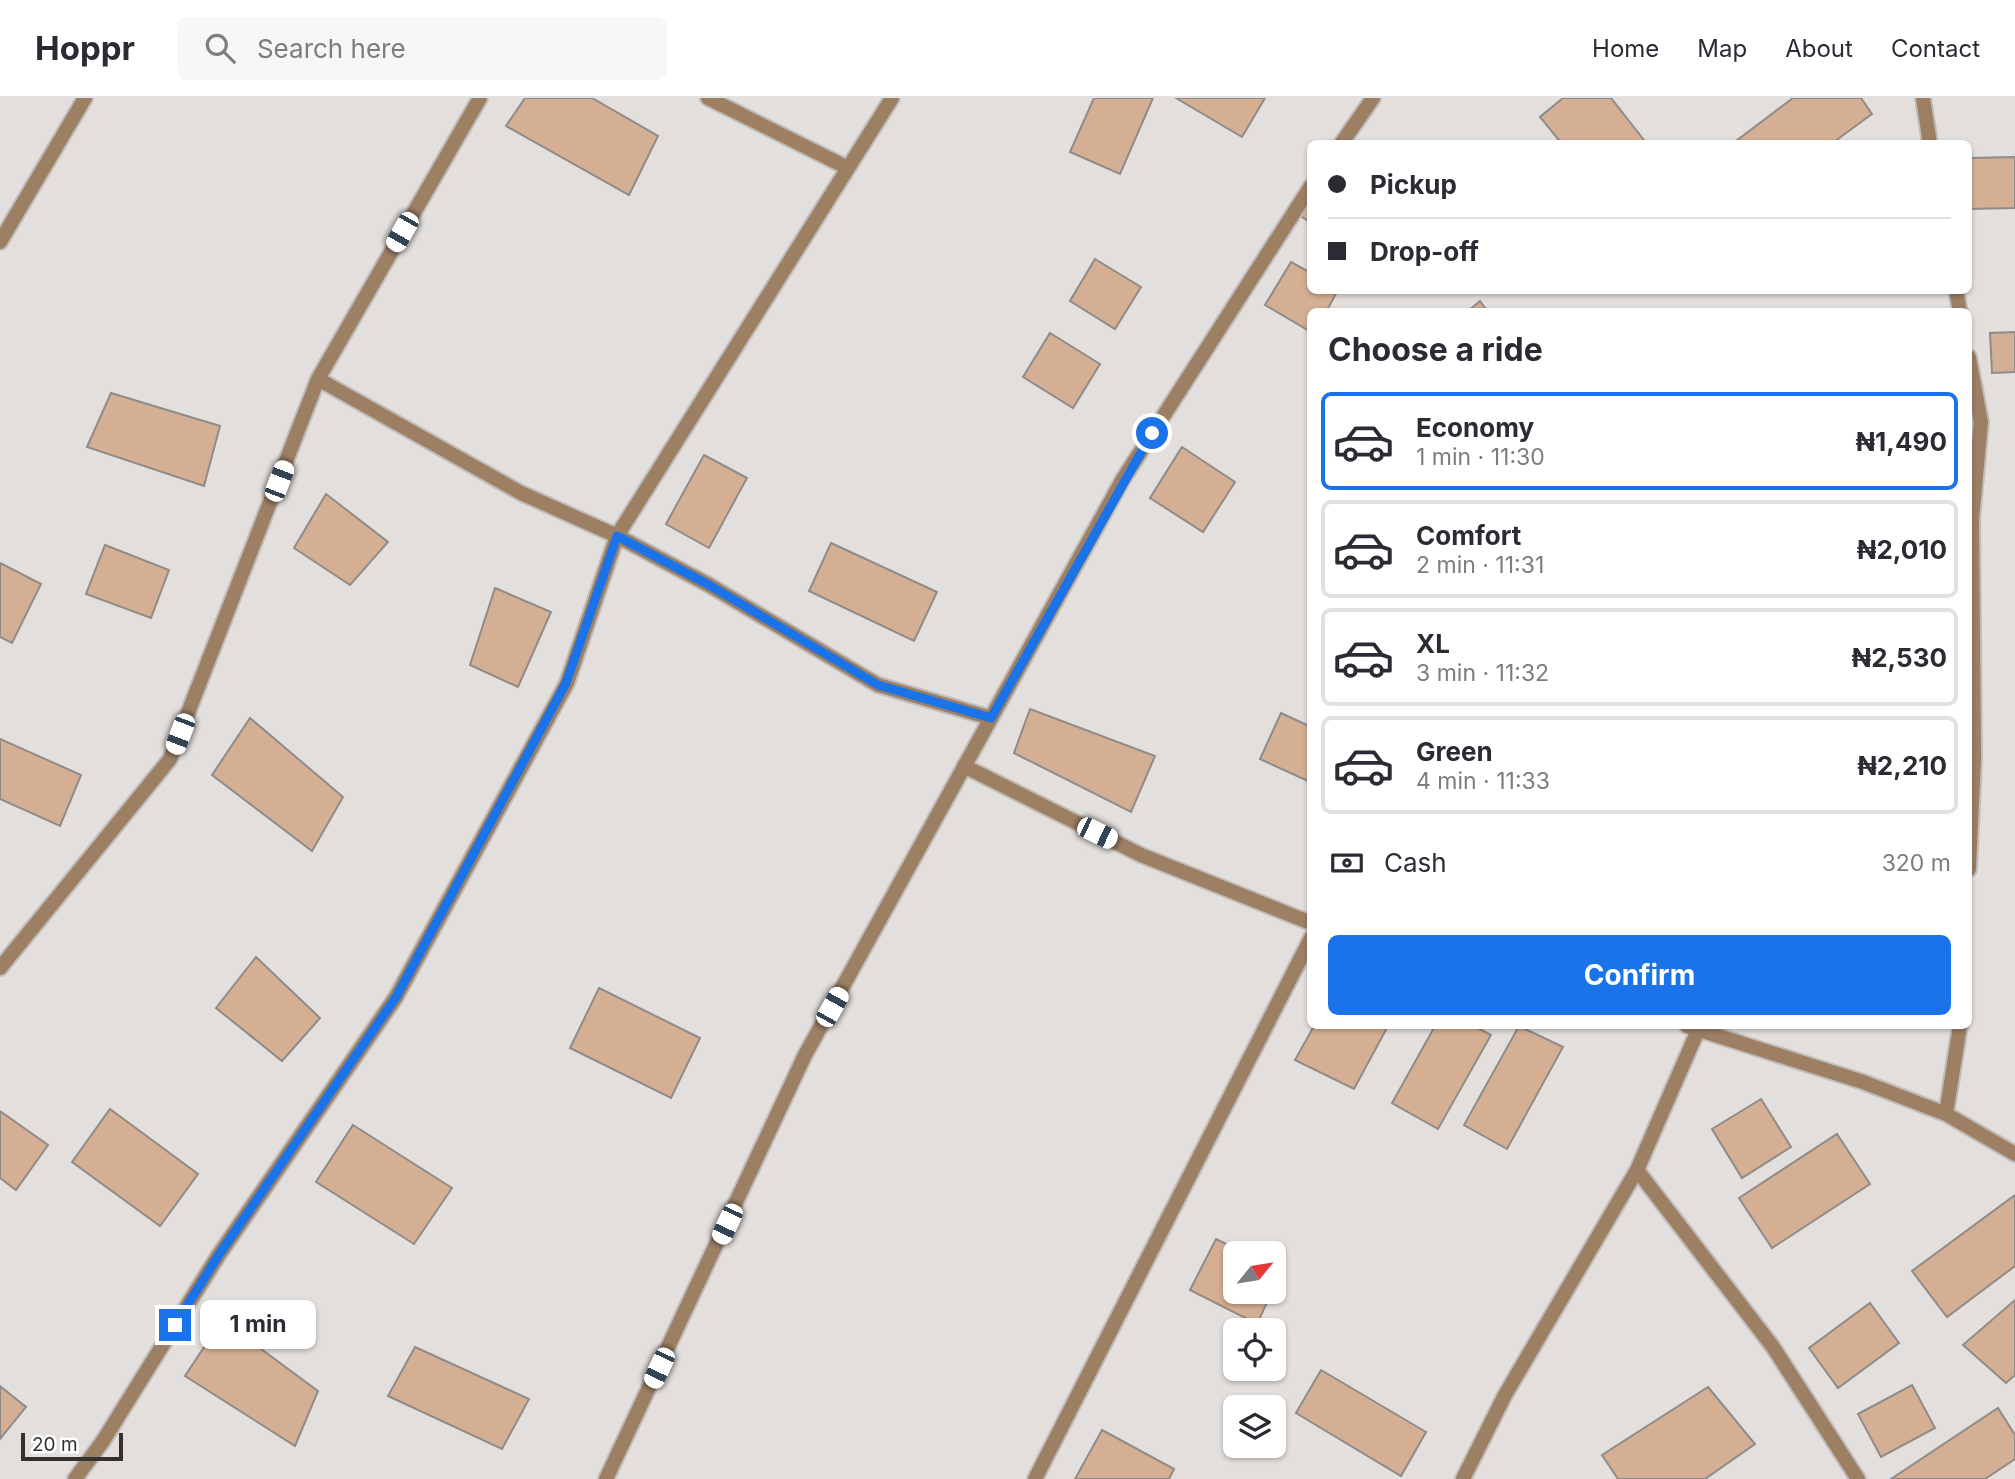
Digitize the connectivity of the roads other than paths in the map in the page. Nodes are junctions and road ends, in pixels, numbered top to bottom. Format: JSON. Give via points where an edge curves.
{"nodes":[{"id":1,"x":85,"y":98,"type":"edge"},
{"id":2,"x":480,"y":98,"type":"edge"},
{"id":3,"x":708,"y":98,"type":"edge"},
{"id":4,"x":892,"y":98,"type":"edge"},
{"id":5,"x":1373,"y":98,"type":"edge"},
{"id":6,"x":1923,"y":98,"type":"edge"},
{"id":7,"x":1344,"y":140,"type":"edge"},
{"id":8,"x":1929,"y":140,"type":"edge"},
{"id":9,"x":846,"y":166,"type":"junction"},
{"id":10,"x":1307,"y":192,"type":"edge"},
{"id":11,"x":0,"y":242,"type":"edge"},
{"id":12,"x":1972,"y":373,"type":"edge"},
{"id":13,"x":318,"y":379,"type":"junction"},
{"id":14,"x":1972,"y":519,"type":"edge"},
{"id":15,"x":1972,"y":519,"type":"edge"},
{"id":16,"x":617,"y":536,"type":"junction"},
{"id":17,"x":991,"y":718,"type":"junction"},
{"id":18,"x":964,"y":766,"type":"junction"},
{"id":19,"x":1972,"y":802,"type":"edge"},
{"id":20,"x":1307,"y":921,"type":"edge"},
{"id":21,"x":1307,"y":946,"type":"edge"},
{"id":22,"x":0,"y":968,"type":"edge"},
{"id":23,"x":1692,"y":1029,"type":"edge"},
{"id":24,"x":1699,"y":1029,"type":"edge"},
{"id":25,"x":1959,"y":1029,"type":"edge"},
{"id":26,"x":1946,"y":1114,"type":"junction"},
{"id":27,"x":2015,"y":1154,"type":"edge"},
{"id":28,"x":1637,"y":1170,"type":"junction"},
{"id":29,"x":75,"y":1479,"type":"edge"},
{"id":30,"x":606,"y":1479,"type":"edge"},
{"id":31,"x":1035,"y":1479,"type":"edge"},
{"id":32,"x":1463,"y":1479,"type":"edge"},
{"id":33,"x":1858,"y":1479,"type":"edge"}],
"edges":[{"from":1,"to":11,"type":"street"},
{"from":2,"to":13,"type":"street"},
{"from":3,"to":9,"type":"street"},
{"from":4,"to":9,"type":"street"},
{"from":5,"to":7,"type":"street"},
{"from":6,"to":8,"type":"street"},
{"from":9,"to":16,"type":"street"},
{"from":10,"to":17,"type":"street","via":[[1123,479]]},
{"from":12,"to":14,"type":"street","via":[[1981,422]]},
{"from":13,"to":16,"type":"street","via":[[522,493]]},
{"from":13,"to":22,"type":"street","via":[[170,759]]},
{"from":15,"to":19,"type":"street"},
{"from":16,"to":17,"type":"street","via":[[878,685]]},
{"from":16,"to":29,"type":"street","via":[[566,683],[396,997],[218,1256]]},
{"from":17,"to":18,"type":"street"},
{"from":18,"to":20,"type":"street","via":[[1141,855]]},
{"from":18,"to":30,"type":"street","via":[[805,1055]]},
{"from":21,"to":31,"type":"street"},
{"from":23,"to":28,"type":"street"},
{"from":24,"to":26,"type":"street"},
{"from":25,"to":26,"type":"street"},
{"from":26,"to":27,"type":"street"},
{"from":28,"to":32,"type":"street","via":[[1505,1395]]},
{"from":28,"to":33,"type":"street","via":[[1773,1347]]}]}
